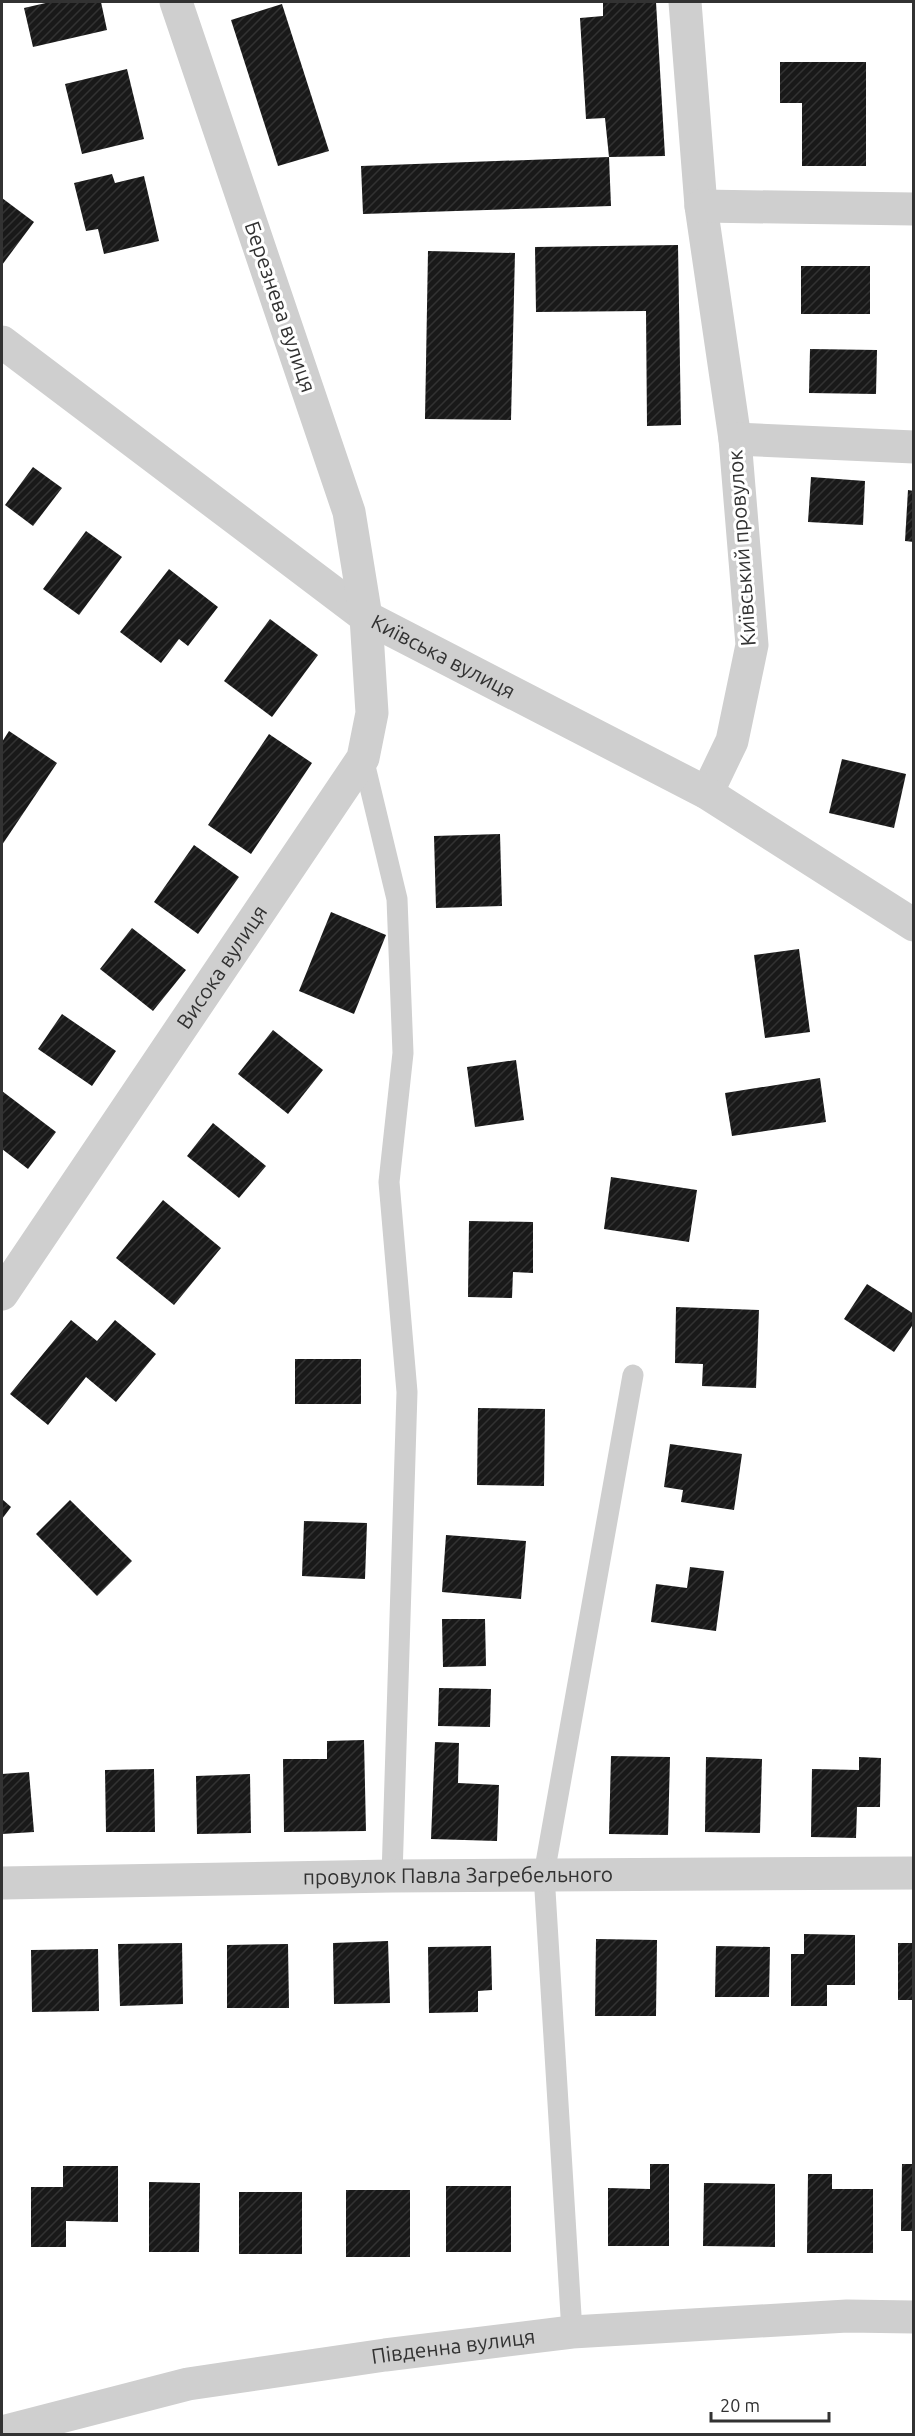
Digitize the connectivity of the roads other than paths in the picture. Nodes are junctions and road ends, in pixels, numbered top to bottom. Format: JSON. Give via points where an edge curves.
{"nodes":[{"id":1,"x":176,"y":2,"type":"edge"},
{"id":2,"x":685,"y":2,"type":"edge"},
{"id":3,"x":701,"y":206,"type":"junction"},
{"id":4,"x":914,"y":209,"type":"edge"},
{"id":5,"x":2,"y":342,"type":"edge"},
{"id":6,"x":735,"y":439,"type":"junction"},
{"id":7,"x":914,"y":447,"type":"edge"},
{"id":8,"x":366,"y":617,"type":"junction"},
{"id":9,"x":363,"y":758,"type":"junction"},
{"id":10,"x":707,"y":794,"type":"junction"},
{"id":11,"x":914,"y":925,"type":"edge"},
{"id":12,"x":2,"y":1294,"type":"edge"},
{"id":13,"x":633,"y":1375,"type":"dead end"},
{"id":14,"x":914,"y":1873,"type":"edge"},
{"id":15,"x":544,"y":1874,"type":"junction"},
{"id":16,"x":392,"y":1876,"type":"junction"},
{"id":17,"x":2,"y":1884,"type":"edge"},
{"id":18,"x":914,"y":2316,"type":"edge"},
{"id":19,"x":572,"y":2332,"type":"junction"},
{"id":20,"x":2,"y":2432,"type":"edge"}],
"edges":[{"from":1,"to":8,"type":"street","name":"Березнева вулиця","via":[[349,512]]},
{"from":2,"to":3,"type":"street","name":"Київський провулок"},
{"from":3,"to":4,"type":"street"},
{"from":3,"to":6,"type":"street","name":"Київський провулок"},
{"from":5,"to":8,"type":"street","name":"Київська вулиця"},
{"from":6,"to":7,"type":"street","name":"Київський провулок"},
{"from":6,"to":10,"type":"street","name":"Київський провулок","via":[[752,645],[732,741]]},
{"from":8,"to":9,"type":"street","name":"Висока вулиця","via":[[372,713]]},
{"from":8,"to":10,"type":"street","name":"Київська вулиця"},
{"from":9,"to":12,"type":"street","name":"Висока вулиця"},
{"from":9,"to":16,"type":"lane","via":[[396,899],[403,1053],[389,1182],[407,1392]]},
{"from":10,"to":11,"type":"street","name":"Київська вулиця"},
{"from":13,"to":15,"type":"lane"},
{"from":14,"to":15,"type":"street","name":"провулок Павла Загребельного"},
{"from":15,"to":16,"type":"street","name":"провулок Павла Загребельного"},
{"from":15,"to":19,"type":"lane"},
{"from":16,"to":17,"type":"street","name":"провулок Павла Загребельного"},
{"from":18,"to":19,"type":"street","name":"Південна вулиця","via":[[847,2316]]},
{"from":19,"to":20,"type":"street","name":"Південна вулиця","via":[[188,2384]]}]}
